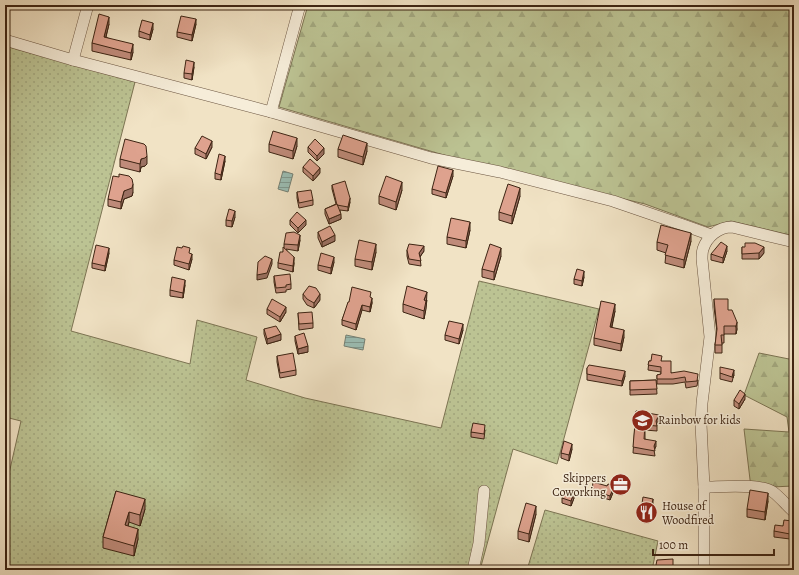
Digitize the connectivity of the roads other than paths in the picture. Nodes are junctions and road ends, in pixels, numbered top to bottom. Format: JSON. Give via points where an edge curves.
{"nodes":[{"id":1,"x":88,"y":5,"type":"edge"},
{"id":2,"x":300,"y":5,"type":"edge"},
{"id":3,"x":5,"y":40,"type":"edge"},
{"id":4,"x":73,"y":60,"type":"junction"},
{"id":5,"x":271,"y":112,"type":"junction"},
{"id":6,"x":711,"y":235,"type":"junction"},
{"id":7,"x":794,"y":242,"type":"edge"},
{"id":8,"x":704,"y":487,"type":"junction"},
{"id":9,"x":484,"y":491,"type":"dead end"},
{"id":10,"x":794,"y":512,"type":"edge"},
{"id":11,"x":473,"y":570,"type":"edge"},
{"id":12,"x":704,"y":570,"type":"edge"}],
"edges":[{"from":1,"to":4,"type":"street"},
{"from":2,"to":5,"type":"street"},
{"from":3,"to":4,"type":"street"},
{"from":4,"to":5,"type":"street"},
{"from":5,"to":6,"type":"street","via":[[431,158],[500,172],[613,201]]},
{"from":6,"to":7,"type":"street","via":[[720,228],[732,227]]},
{"from":6,"to":8,"type":"street","via":[[703,249],[702,259],[710,336],[701,424]]},
{"from":8,"to":10,"type":"street","via":[[766,488]]},
{"from":8,"to":12,"type":"street"},
{"from":9,"to":11,"type":"street","via":[[480,543]]}]}
